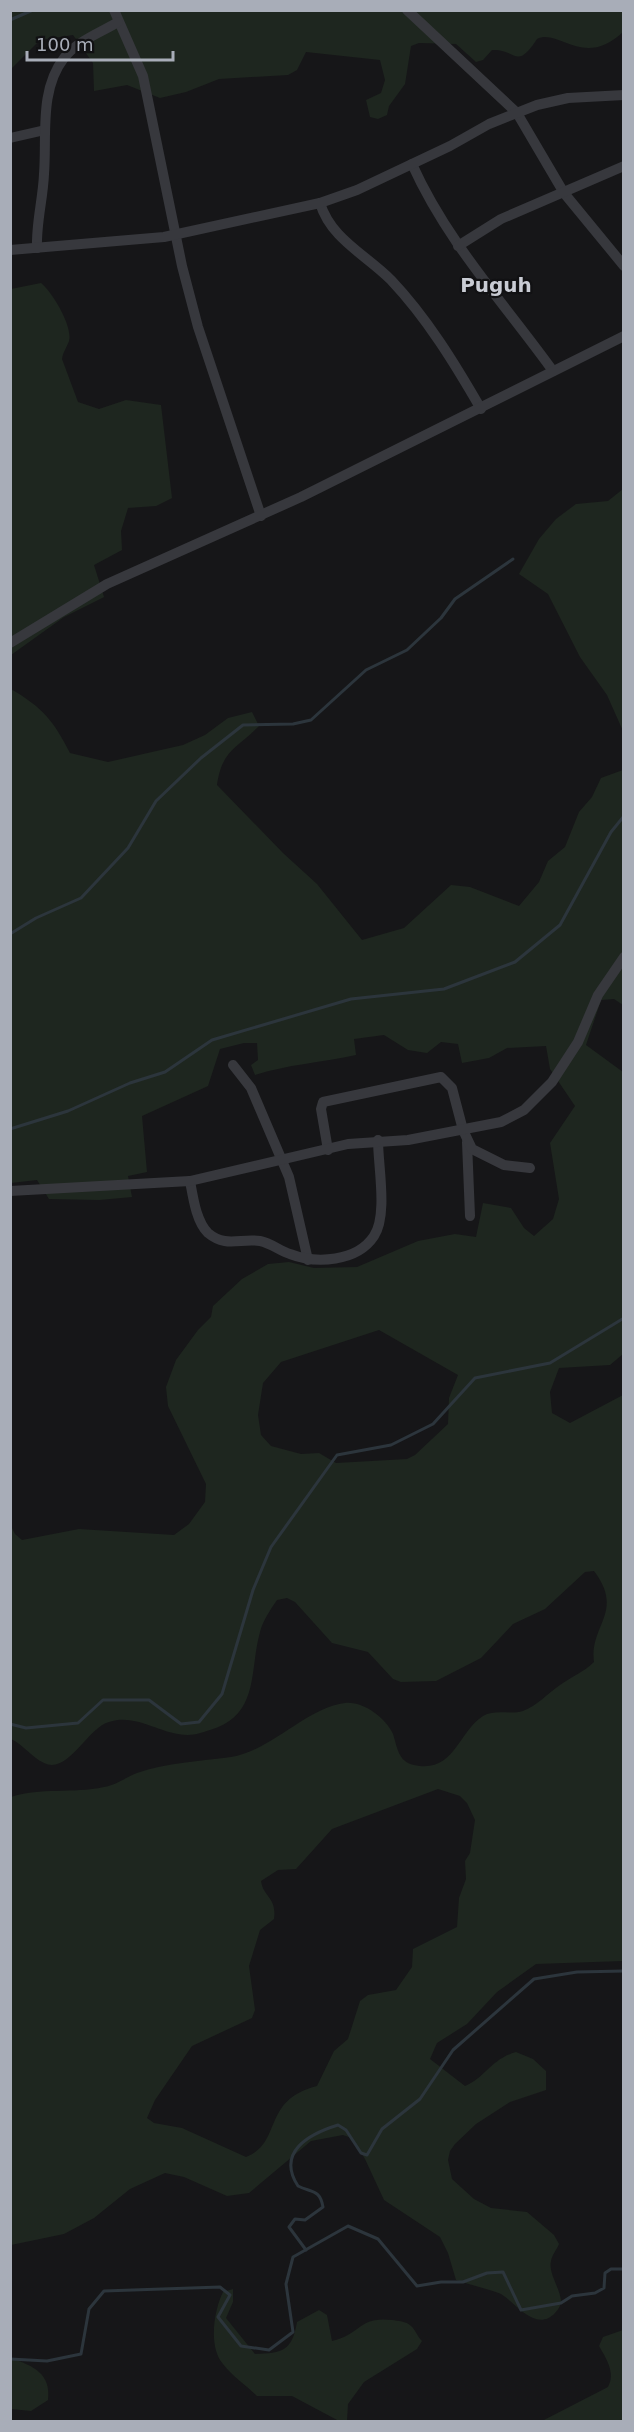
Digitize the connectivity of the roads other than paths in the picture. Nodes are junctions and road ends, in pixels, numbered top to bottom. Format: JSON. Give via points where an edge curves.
{"nodes":[{"id":1,"x":114,"y":10,"type":"edge"},
{"id":2,"x":407,"y":10,"type":"edge"},
{"id":3,"x":118,"y":22,"type":"junction"},
{"id":4,"x":624,"y":95,"type":"edge"},
{"id":5,"x":517,"y":113,"type":"junction"},
{"id":6,"x":45,"y":130,"type":"junction"},
{"id":7,"x":10,"y":138,"type":"edge"},
{"id":8,"x":412,"y":164,"type":"junction"},
{"id":9,"x":624,"y":166,"type":"edge"},
{"id":10,"x":564,"y":193,"type":"junction"},
{"id":11,"x":320,"y":203,"type":"junction"},
{"id":12,"x":176,"y":234,"type":"junction"},
{"id":13,"x":458,"y":246,"type":"junction"},
{"id":14,"x":37,"y":248,"type":"junction"},
{"id":15,"x":10,"y":250,"type":"edge"},
{"id":16,"x":624,"y":266,"type":"edge"},
{"id":17,"x":623,"y":339,"type":"edge"},
{"id":18,"x":552,"y":371,"type":"junction"},
{"id":19,"x":481,"y":409,"type":"junction"},
{"id":20,"x":261,"y":516,"type":"junction"},
{"id":21,"x":10,"y":643,"type":"edge"},
{"id":22,"x":624,"y":957,"type":"edge"},
{"id":23,"x":233,"y":1065,"type":"dead end"},
{"id":24,"x":465,"y":1135,"type":"junction"},
{"id":25,"x":378,"y":1140,"type":"junction"},
{"id":26,"x":328,"y":1150,"type":"junction"},
{"id":27,"x":282,"y":1161,"type":"junction"},
{"id":28,"x":530,"y":1168,"type":"dead end"},
{"id":29,"x":190,"y":1181,"type":"junction"},
{"id":30,"x":10,"y":1191,"type":"edge"},
{"id":31,"x":470,"y":1216,"type":"dead end"},
{"id":32,"x":308,"y":1260,"type":"junction"}],
"edges":[{"from":1,"to":3,"type":"street"},
{"from":2,"to":5,"type":"street"},
{"from":3,"to":6,"type":"street","via":[[63,59],[52,81]]},
{"from":3,"to":12,"type":"street","via":[[148,92]]},
{"from":4,"to":5,"type":"street","via":[[558,99]]},
{"from":5,"to":8,"type":"street"},
{"from":5,"to":10,"type":"street"},
{"from":6,"to":7,"type":"street"},
{"from":6,"to":14,"type":"street"},
{"from":8,"to":11,"type":"street"},
{"from":8,"to":13,"type":"street"},
{"from":9,"to":10,"type":"street"},
{"from":10,"to":13,"type":"street","via":[[501,219]]},
{"from":10,"to":16,"type":"street"},
{"from":11,"to":12,"type":"street"},
{"from":11,"to":19,"type":"street","via":[[333,230],[390,280],[428,326]]},
{"from":12,"to":14,"type":"street"},
{"from":12,"to":20,"type":"street","via":[[198,327]]},
{"from":13,"to":18,"type":"street"},
{"from":14,"to":15,"type":"street"},
{"from":17,"to":18,"type":"street"},
{"from":18,"to":19,"type":"street"},
{"from":19,"to":20,"type":"street"},
{"from":20,"to":21,"type":"street","via":[[107,584]]},
{"from":22,"to":24,"type":"street","via":[[598,995],[565,1063],[537,1099],[501,1122]]},
{"from":23,"to":27,"type":"street","via":[[251,1088]]},
{"from":24,"to":25,"type":"street"},
{"from":24,"to":26,"type":"street","via":[[452,1088],[441,1077],[435,1077],[323,1102]]},
{"from":24,"to":28,"type":"street","via":[[472,1149],[495,1162]]},
{"from":24,"to":31,"type":"street"},
{"from":25,"to":26,"type":"street"},
{"from":25,"to":32,"type":"street","via":[[380,1208],[373,1238],[347,1256]]},
{"from":26,"to":27,"type":"street"},
{"from":27,"to":29,"type":"street"},
{"from":27,"to":32,"type":"street","via":[[294,1193]]},
{"from":29,"to":30,"type":"street"},
{"from":29,"to":32,"type":"street","via":[[197,1211],[210,1235],[228,1244],[261,1241]]}]}
